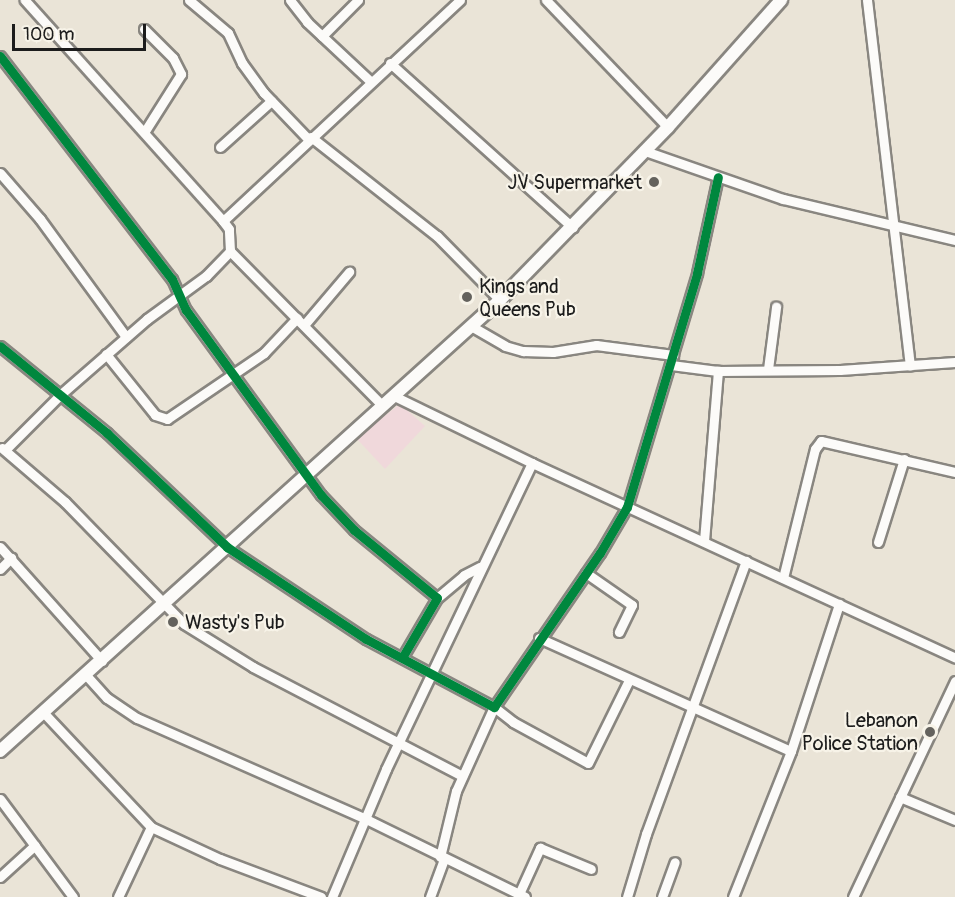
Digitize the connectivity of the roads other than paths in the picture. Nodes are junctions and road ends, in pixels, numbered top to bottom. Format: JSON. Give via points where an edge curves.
{"nodes":[{"id":1,"x":25,"y":0,"type":"edge"},
{"id":2,"x":189,"y":0,"type":"edge"},
{"id":3,"x":290,"y":0,"type":"edge"},
{"id":4,"x":358,"y":0,"type":"edge"},
{"id":5,"x":460,"y":0,"type":"edge"},
{"id":6,"x":546,"y":0,"type":"edge"},
{"id":7,"x":781,"y":0,"type":"edge"},
{"id":8,"x":867,"y":0,"type":"edge"},
{"id":9,"x":144,"y":29,"type":"dead end"},
{"id":10,"x":322,"y":36,"type":"junction"},
{"id":11,"x":0,"y":56,"type":"edge"},
{"id":12,"x":390,"y":63,"type":"junction"},
{"id":13,"x":370,"y":81,"type":"junction"},
{"id":14,"x":271,"y":102,"type":"junction"},
{"id":15,"x":668,"y":127,"type":"junction"},
{"id":16,"x":145,"y":131,"type":"junction"},
{"id":17,"x":310,"y":138,"type":"junction"},
{"id":18,"x":220,"y":147,"type":"dead end"},
{"id":19,"x":645,"y":151,"type":"junction"},
{"id":20,"x":1,"y":175,"type":"edge"},
{"id":21,"x":718,"y":177,"type":"junction"},
{"id":22,"x":224,"y":221,"type":"junction"},
{"id":23,"x":894,"y":227,"type":"junction"},
{"id":24,"x":573,"y":228,"type":"junction"},
{"id":25,"x":955,"y":240,"type":"edge"},
{"id":26,"x":230,"y":251,"type":"junction"},
{"id":27,"x":349,"y":272,"type":"dead end"},
{"id":28,"x":179,"y":298,"type":"junction"},
{"id":29,"x":500,"y":300,"type":"junction"},
{"id":30,"x":776,"y":308,"type":"dead end"},
{"id":31,"x":301,"y":321,"type":"junction"},
{"id":32,"x":471,"y":326,"type":"junction"},
{"id":33,"x":126,"y":338,"type":"junction"},
{"id":34,"x":0,"y":346,"type":"edge"},
{"id":35,"x":106,"y":354,"type":"junction"},
{"id":36,"x":674,"y":355,"type":"junction"},
{"id":37,"x":955,"y":362,"type":"edge"},
{"id":38,"x":671,"y":365,"type":"junction"},
{"id":39,"x":910,"y":365,"type":"junction"},
{"id":40,"x":768,"y":369,"type":"junction"},
{"id":41,"x":718,"y":371,"type":"junction"},
{"id":42,"x":234,"y":372,"type":"junction"},
{"id":43,"x":61,"y":394,"type":"junction"},
{"id":44,"x":394,"y":396,"type":"junction"},
{"id":45,"x":382,"y":405,"type":"junction"},
{"id":46,"x":2,"y":449,"type":"edge"},
{"id":47,"x":904,"y":459,"type":"junction"},
{"id":48,"x":532,"y":463,"type":"junction"},
{"id":49,"x":955,"y":472,"type":"edge"},
{"id":50,"x":307,"y":474,"type":"junction"},
{"id":51,"x":627,"y":507,"type":"junction"},
{"id":52,"x":704,"y":541,"type":"junction"},
{"id":53,"x":878,"y":542,"type":"dead end"},
{"id":54,"x":0,"y":547,"type":"edge"},
{"id":55,"x":227,"y":547,"type":"junction"},
{"id":56,"x":10,"y":558,"type":"junction"},
{"id":57,"x":746,"y":561,"type":"junction"},
{"id":58,"x":480,"y":567,"type":"junction"},
{"id":59,"x":0,"y":569,"type":"edge"},
{"id":60,"x":586,"y":573,"type":"junction"},
{"id":61,"x":783,"y":578,"type":"junction"},
{"id":62,"x":437,"y":598,"type":"junction"},
{"id":63,"x":164,"y":604,"type":"junction"},
{"id":64,"x":839,"y":604,"type":"junction"},
{"id":65,"x":619,"y":632,"type":"dead end"},
{"id":66,"x":539,"y":638,"type":"junction"},
{"id":67,"x":402,"y":658,"type":"junction"},
{"id":68,"x":955,"y":658,"type":"edge"},
{"id":69,"x":102,"y":661,"type":"junction"},
{"id":70,"x":433,"y":673,"type":"junction"},
{"id":71,"x":86,"y":675,"type":"junction"},
{"id":72,"x":629,"y":680,"type":"junction"},
{"id":73,"x":955,"y":681,"type":"edge"},
{"id":74,"x":494,"y":707,"type":"junction"},
{"id":75,"x":693,"y":710,"type":"junction"},
{"id":76,"x":44,"y":712,"type":"junction"},
{"id":77,"x":398,"y":743,"type":"junction"},
{"id":78,"x":0,"y":751,"type":"edge"},
{"id":79,"x":791,"y":751,"type":"junction"},
{"id":80,"x":462,"y":776,"type":"junction"},
{"id":81,"x":900,"y":798,"type":"junction"},
{"id":82,"x":0,"y":799,"type":"edge"},
{"id":83,"x":366,"y":819,"type":"junction"},
{"id":84,"x":955,"y":820,"type":"edge"},
{"id":85,"x":152,"y":827,"type":"junction"},
{"id":86,"x":35,"y":845,"type":"junction"},
{"id":87,"x":442,"y":858,"type":"junction"},
{"id":88,"x":675,"y":862,"type":"dead end"},
{"id":89,"x":591,"y":869,"type":"dead end"},
{"id":90,"x":0,"y":877,"type":"edge"},
{"id":91,"x":522,"y":896,"type":"edge"},
{"id":92,"x":73,"y":897,"type":"edge"},
{"id":93,"x":118,"y":897,"type":"edge"},
{"id":94,"x":321,"y":897,"type":"edge"},
{"id":95,"x":332,"y":897,"type":"edge"},
{"id":96,"x":430,"y":897,"type":"edge"},
{"id":97,"x":627,"y":897,"type":"edge"},
{"id":98,"x":662,"y":897,"type":"edge"},
{"id":99,"x":733,"y":897,"type":"edge"},
{"id":100,"x":853,"y":897,"type":"edge"}],
"edges":[{"from":1,"to":16,"type":"street"},
{"from":2,"to":14,"type":"street","via":[[228,33],[242,63]]},
{"from":3,"to":10,"type":"street"},
{"from":4,"to":10,"type":"street"},
{"from":5,"to":12,"type":"street"},
{"from":6,"to":15,"type":"street"},
{"from":7,"to":15,"type":"main road"},
{"from":8,"to":23,"type":"street"},
{"from":9,"to":16,"type":"street","via":[[173,58],[181,74]]},
{"from":10,"to":13,"type":"street"},
{"from":11,"to":28,"type":"street","via":[[172,279]]},
{"from":12,"to":13,"type":"street"},
{"from":12,"to":24,"type":"street"},
{"from":13,"to":17,"type":"street"},
{"from":14,"to":17,"type":"street"},
{"from":14,"to":18,"type":"street"},
{"from":15,"to":19,"type":"main road"},
{"from":16,"to":22,"type":"street"},
{"from":17,"to":22,"type":"street"},
{"from":17,"to":29,"type":"street","via":[[437,236]]},
{"from":19,"to":21,"type":"street"},
{"from":19,"to":24,"type":"main road"},
{"from":20,"to":33,"type":"street","via":[[40,219]]},
{"from":21,"to":23,"type":"street","via":[[783,199]]},
{"from":21,"to":36,"type":"street"},
{"from":22,"to":26,"type":"street","via":[[229,229]]},
{"from":23,"to":25,"type":"street"},
{"from":23,"to":39,"type":"street"},
{"from":24,"to":29,"type":"main road"},
{"from":26,"to":28,"type":"street"},
{"from":26,"to":31,"type":"street"},
{"from":27,"to":31,"type":"street"},
{"from":28,"to":33,"type":"street"},
{"from":28,"to":42,"type":"street"},
{"from":29,"to":32,"type":"main road"},
{"from":30,"to":40,"type":"street"},
{"from":31,"to":42,"type":"street"},
{"from":31,"to":45,"type":"street"},
{"from":32,"to":36,"type":"street","via":[[504,346],[523,351],[553,352],[596,345]]},
{"from":32,"to":44,"type":"main road"},
{"from":33,"to":35,"type":"street"},
{"from":34,"to":43,"type":"street"},
{"from":35,"to":42,"type":"street","via":[[161,419],[174,416]]},
{"from":35,"to":43,"type":"street"},
{"from":36,"to":38,"type":"street"},
{"from":37,"to":39,"type":"street"},
{"from":38,"to":41,"type":"street"},
{"from":38,"to":51,"type":"street"},
{"from":39,"to":40,"type":"street"},
{"from":40,"to":41,"type":"street"},
{"from":41,"to":52,"type":"street"},
{"from":42,"to":50,"type":"street"},
{"from":43,"to":46,"type":"street"},
{"from":43,"to":55,"type":"street"},
{"from":44,"to":45,"type":"main road"},
{"from":44,"to":48,"type":"street"},
{"from":45,"to":50,"type":"main road"},
{"from":46,"to":63,"type":"street","via":[[96,532]]},
{"from":47,"to":49,"type":"street"},
{"from":47,"to":53,"type":"street"},
{"from":47,"to":61,"type":"street","via":[[844,444],[818,444]]},
{"from":48,"to":51,"type":"street"},
{"from":48,"to":58,"type":"street"},
{"from":50,"to":55,"type":"main road"},
{"from":50,"to":62,"type":"street","via":[[354,530]]},
{"from":51,"to":52,"type":"street"},
{"from":51,"to":60,"type":"street"},
{"from":52,"to":57,"type":"street"},
{"from":54,"to":56,"type":"street"},
{"from":55,"to":63,"type":"main road"},
{"from":55,"to":67,"type":"street","via":[[366,639]]},
{"from":56,"to":59,"type":"street"},
{"from":56,"to":69,"type":"street"},
{"from":57,"to":61,"type":"street"},
{"from":57,"to":75,"type":"street"},
{"from":58,"to":62,"type":"street"},
{"from":58,"to":70,"type":"street"},
{"from":60,"to":65,"type":"street","via":[[632,605]]},
{"from":60,"to":66,"type":"street"},
{"from":61,"to":64,"type":"street"},
{"from":62,"to":67,"type":"street"},
{"from":63,"to":69,"type":"main road"},
{"from":63,"to":77,"type":"street","via":[[184,624],[253,667]]},
{"from":64,"to":68,"type":"street"},
{"from":64,"to":79,"type":"street"},
{"from":66,"to":72,"type":"street"},
{"from":66,"to":74,"type":"street"},
{"from":67,"to":70,"type":"street"},
{"from":69,"to":71,"type":"main road"},
{"from":70,"to":74,"type":"street"},
{"from":70,"to":77,"type":"street"},
{"from":71,"to":76,"type":"main road"},
{"from":71,"to":83,"type":"street","via":[[107,698],[137,718]]},
{"from":72,"to":74,"type":"street","via":[[588,763],[513,722]]},
{"from":72,"to":75,"type":"street"},
{"from":73,"to":81,"type":"street"},
{"from":74,"to":80,"type":"street"},
{"from":75,"to":79,"type":"street"},
{"from":75,"to":97,"type":"street"},
{"from":76,"to":78,"type":"main road"},
{"from":76,"to":85,"type":"street"},
{"from":77,"to":80,"type":"street"},
{"from":77,"to":83,"type":"street"},
{"from":79,"to":99,"type":"street"},
{"from":80,"to":87,"type":"street"},
{"from":81,"to":84,"type":"street"},
{"from":81,"to":100,"type":"street"},
{"from":82,"to":86,"type":"street"},
{"from":83,"to":87,"type":"street"},
{"from":83,"to":95,"type":"street"},
{"from":85,"to":93,"type":"street"},
{"from":85,"to":94,"type":"street","via":[[220,859]]},
{"from":86,"to":90,"type":"street"},
{"from":86,"to":92,"type":"street"},
{"from":87,"to":91,"type":"street"},
{"from":87,"to":96,"type":"street"},
{"from":88,"to":98,"type":"street"},
{"from":89,"to":91,"type":"street","via":[[544,847]]}]}
